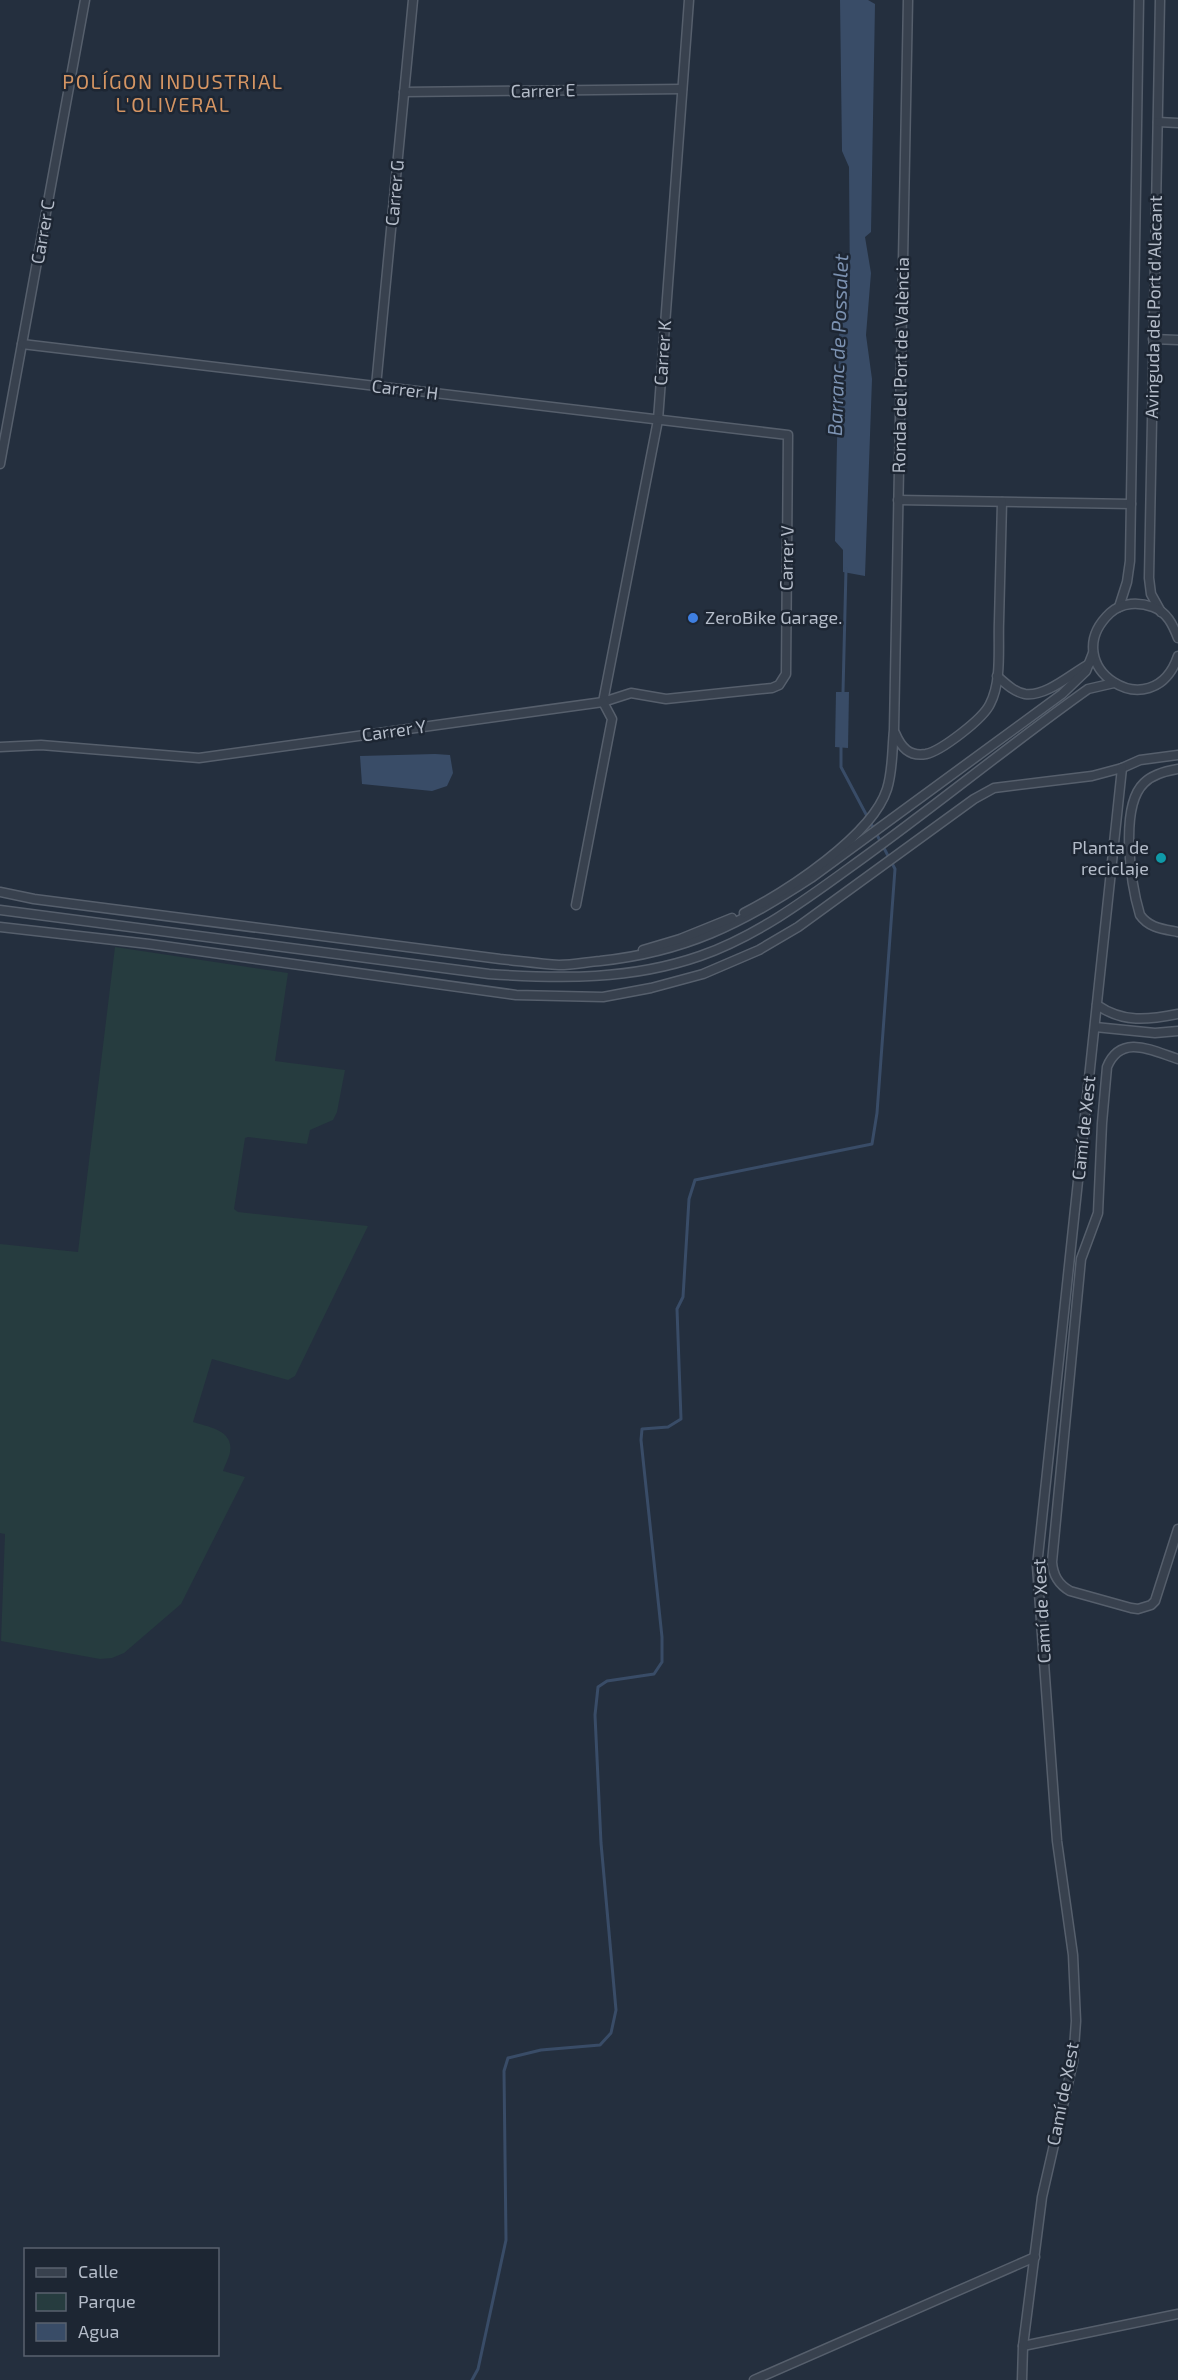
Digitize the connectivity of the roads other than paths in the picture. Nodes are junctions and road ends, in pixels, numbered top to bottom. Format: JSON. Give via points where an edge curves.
{"nodes":[{"id":1,"x":85,"y":0,"type":"edge"},
{"id":2,"x":413,"y":0,"type":"edge"},
{"id":3,"x":689,"y":0,"type":"edge"},
{"id":4,"x":908,"y":0,"type":"edge"},
{"id":5,"x":1139,"y":0,"type":"edge"},
{"id":6,"x":1160,"y":0,"type":"edge"},
{"id":7,"x":682,"y":89,"type":"junction"},
{"id":8,"x":404,"y":93,"type":"junction"},
{"id":9,"x":1158,"y":122,"type":"junction"},
{"id":10,"x":1178,"y":123,"type":"edge"},
{"id":11,"x":1153,"y":339,"type":"junction"},
{"id":12,"x":1178,"y":340,"type":"edge"},
{"id":13,"x":22,"y":344,"type":"junction"},
{"id":14,"x":376,"y":386,"type":"junction"},
{"id":15,"x":658,"y":420,"type":"junction"},
{"id":16,"x":788,"y":435,"type":"joint"},
{"id":17,"x":2,"y":443,"type":"edge"},
{"id":18,"x":0,"y":464,"type":"edge"},
{"id":19,"x":898,"y":500,"type":"junction"},
{"id":20,"x":1002,"y":502,"type":"junction"},
{"id":21,"x":1131,"y":504,"type":"junction"},
{"id":22,"x":1119,"y":607,"type":"junction"},
{"id":23,"x":1161,"y":612,"type":"junction"},
{"id":24,"x":1175,"y":623,"type":"edge"},
{"id":25,"x":1178,"y":638,"type":"edge"},
{"id":26,"x":1094,"y":653,"type":"junction"},
{"id":27,"x":1177,"y":660,"type":"edge"},
{"id":28,"x":1089,"y":664,"type":"junction"},
{"id":29,"x":997,"y":676,"type":"junction"},
{"id":30,"x":783,"y":681,"type":"joint"},
{"id":31,"x":1114,"y":683,"type":"junction"},
{"id":32,"x":603,"y":702,"type":"junction"},
{"id":33,"x":894,"y":730,"type":"junction"},
{"id":34,"x":0,"y":747,"type":"edge"},
{"id":35,"x":1178,"y":755,"type":"edge"},
{"id":36,"x":1122,"y":768,"type":"junction"},
{"id":37,"x":1178,"y":770,"type":"edge"},
{"id":38,"x":0,"y":892,"type":"edge"},
{"id":39,"x":576,"y":905,"type":"dead end"},
{"id":40,"x":0,"y":910,"type":"edge"},
{"id":41,"x":0,"y":927,"type":"edge"},
{"id":42,"x":1178,"y":932,"type":"edge"},
{"id":43,"x":608,"y":960,"type":"junction"},
{"id":44,"x":1097,"y":1005,"type":"junction"},
{"id":45,"x":1178,"y":1014,"type":"edge"},
{"id":46,"x":1095,"y":1027,"type":"junction"},
{"id":47,"x":1178,"y":1031,"type":"edge"},
{"id":48,"x":1178,"y":1059,"type":"edge"},
{"id":49,"x":1178,"y":1529,"type":"edge"},
{"id":50,"x":1035,"y":2257,"type":"junction"},
{"id":51,"x":1178,"y":2314,"type":"edge"},
{"id":52,"x":1023,"y":2346,"type":"junction"},
{"id":53,"x":754,"y":2380,"type":"edge"},
{"id":54,"x":1022,"y":2380,"type":"edge"}],
"edges":[{"from":1,"to":13,"type":"street","name":"Carrer C"},
{"from":2,"to":8,"type":"street","name":"Carrer G"},
{"from":3,"to":7,"type":"street","name":"Carrer K"},
{"from":4,"to":19,"type":"street","name":"Ronda del Port de València"},
{"from":5,"to":21,"type":"street","name":"Avinguda del Port d'Alacant"},
{"from":6,"to":9,"type":"street","name":"Avinguda del Port d'Alacant"},
{"from":7,"to":8,"type":"street","name":"Carrer E"},
{"from":7,"to":15,"type":"street","name":"Carrer K"},
{"from":8,"to":14,"type":"street","name":"Carrer G"},
{"from":9,"to":10,"type":"street"},
{"from":9,"to":11,"type":"street","name":"Avinguda del Port d'Alacant"},
{"from":11,"to":12,"type":"street"},
{"from":11,"to":23,"type":"street","name":"Avinguda del Port d'Alacant","via":[[1149,578],[1151,594]]},
{"from":13,"to":14,"type":"street","name":"Carrer H"},
{"from":13,"to":17,"type":"street","name":"Carrer C"},
{"from":14,"to":15,"type":"street","name":"Carrer H"},
{"from":15,"to":16,"type":"street","name":"Carrer H"},
{"from":15,"to":32,"type":"street","name":"Carrer K"},
{"from":16,"to":30,"type":"street","name":"Carrer V"},
{"from":17,"to":18,"type":"street","name":"Carrer C"},
{"from":19,"to":20,"type":"street"},
{"from":19,"to":33,"type":"street","name":"Ronda del Port de València"},
{"from":20,"to":21,"type":"street"},
{"from":20,"to":29,"type":"street"},
{"from":21,"to":22,"type":"street","name":"Avinguda del Port d'Alacant","via":[[1130,561]]},
{"from":22,"to":23,"type":"street","via":[[1136,603]]},
{"from":22,"to":26,"type":"street","via":[[1101,622],[1093,641]]},
{"from":23,"to":24,"type":"street"},
{"from":24,"to":25,"type":"street"},
{"from":26,"to":28,"type":"street"},
{"from":26,"to":31,"type":"street","via":[[1102,673]]},
{"from":27,"to":31,"type":"street","via":[[1170,674],[1150,688],[1135,690]]},
{"from":28,"to":29,"type":"street","via":[[1032,694],[1014,690]]},
{"from":28,"to":43,"type":"street","via":[[1086,672],[1062,694],[769,906],[702,938],[664,951]]},
{"from":29,"to":33,"type":"street","via":[[990,706],[939,749],[908,752],[901,747]]},
{"from":30,"to":32,"type":"street","name":"Carrer Y","via":[[772,688],[666,699],[631,693]]},
{"from":31,"to":40,"type":"street","via":[[1088,689],[788,912],[701,956],[635,972],[591,978],[489,974]]},
{"from":32,"to":34,"type":"street","name":"Carrer Y","via":[[199,758],[41,745]]},
{"from":32,"to":39,"type":"street","via":[[612,719]]},
{"from":33,"to":43,"type":"street","name":"Ronda del Port de València","via":[[886,790],[875,812],[859,832],[815,868],[717,926]]},
{"from":35,"to":36,"type":"street","via":[[1140,760]]},
{"from":36,"to":41,"type":"street","via":[[1081,778],[994,788],[798,927],[759,950],[703,974],[603,997],[516,995]]},
{"from":36,"to":44,"type":"street","name":"Camí de Xest"},
{"from":37,"to":42,"type":"street","via":[[1156,774],[1143,783],[1134,797],[1129,843],[1140,915],[1154,927]]},
{"from":38,"to":43,"type":"street","via":[[500,959],[560,965]]},
{"from":44,"to":45,"type":"street","via":[[1118,1017],[1136,1020]]},
{"from":44,"to":46,"type":"street","name":"Camí de Xest"},
{"from":46,"to":47,"type":"street","via":[[1155,1033]]},
{"from":46,"to":50,"type":"street","name":"Camí de Xest","via":[[1037,1566],[1056,1841],[1072,1955],[1076,2020],[1073,2062],[1042,2197]]},
{"from":48,"to":49,"type":"street","via":[[1126,1047],[1117,1052],[1107,1067],[1098,1214],[1081,1259],[1053,1572],[1070,1591],[1144,1608],[1155,1601]]},
{"from":50,"to":52,"type":"street","name":"Camí de Xest"},
{"from":50,"to":53,"type":"street"},
{"from":51,"to":52,"type":"street"},
{"from":52,"to":54,"type":"street","name":"Camí de Xest"}]}
